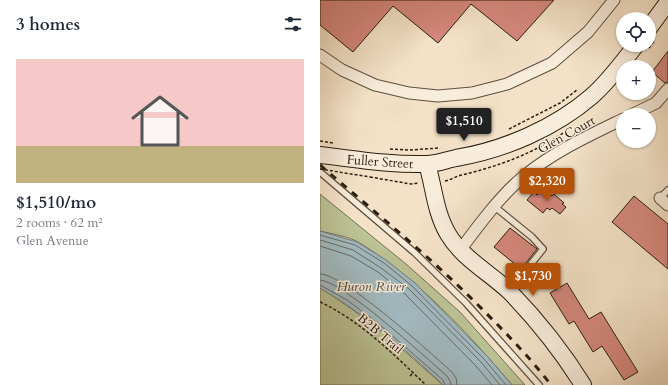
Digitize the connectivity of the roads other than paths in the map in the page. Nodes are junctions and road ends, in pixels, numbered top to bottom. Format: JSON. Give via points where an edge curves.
{"nodes":[{"id":1,"x":614,"y":0,"type":"edge"},
{"id":2,"x":668,"y":2,"type":"edge"},
{"id":3,"x":656,"y":18,"type":"edge"},
{"id":4,"x":631,"y":52,"type":"edge"},
{"id":5,"x":320,"y":56,"type":"edge"},
{"id":6,"x":668,"y":89,"type":"edge"},
{"id":7,"x":646,"y":108,"type":"edge"},
{"id":8,"x":616,"y":122,"type":"edge"},
{"id":9,"x":325,"y":148,"type":"edge"},
{"id":10,"x":427,"y":164,"type":"junction"},
{"id":11,"x":320,"y":171,"type":"edge"},
{"id":12,"x":668,"y":190,"type":"edge"},
{"id":13,"x":664,"y":202,"type":"edge"},
{"id":14,"x":495,"y":207,"type":"junction"},
{"id":15,"x":461,"y":249,"type":"junction"},
{"id":16,"x":509,"y":291,"type":"junction"},
{"id":17,"x":539,"y":385,"type":"edge"},
{"id":18,"x":583,"y":385,"type":"edge"}],
"edges":[{"from":1,"to":5,"type":"street","via":[[588,32],[552,63],[507,84],[472,93],[438,96],[409,94],[375,85],[342,70]]},
{"from":2,"to":3,"type":"main road"},
{"from":4,"to":10,"type":"main road","via":[[615,73],[593,95],[570,113],[541,130],[472,155]]},
{"from":6,"to":7,"type":"street","via":[[656,103]]},
{"from":8,"to":14,"type":"street","name":"Glen Court","via":[[561,150],[523,177]]},
{"from":9,"to":10,"type":"main road","name":"Fuller Street","via":[[349,159]]},
{"from":10,"to":15,"type":"main road","name":"Fuller Street","via":[[439,215],[448,234]]},
{"from":11,"to":17,"type":"lane","via":[[421,259],[466,303]]},
{"from":12,"to":13,"type":"lane"},
{"from":14,"to":15,"type":"street","name":"Glen Court"},
{"from":14,"to":16,"type":"lane","via":[[543,248]]},
{"from":15,"to":16,"type":"main road","name":"Fuller Street"},
{"from":16,"to":18,"type":"main road","name":"Fuller Street","via":[[545,330]]}]}
